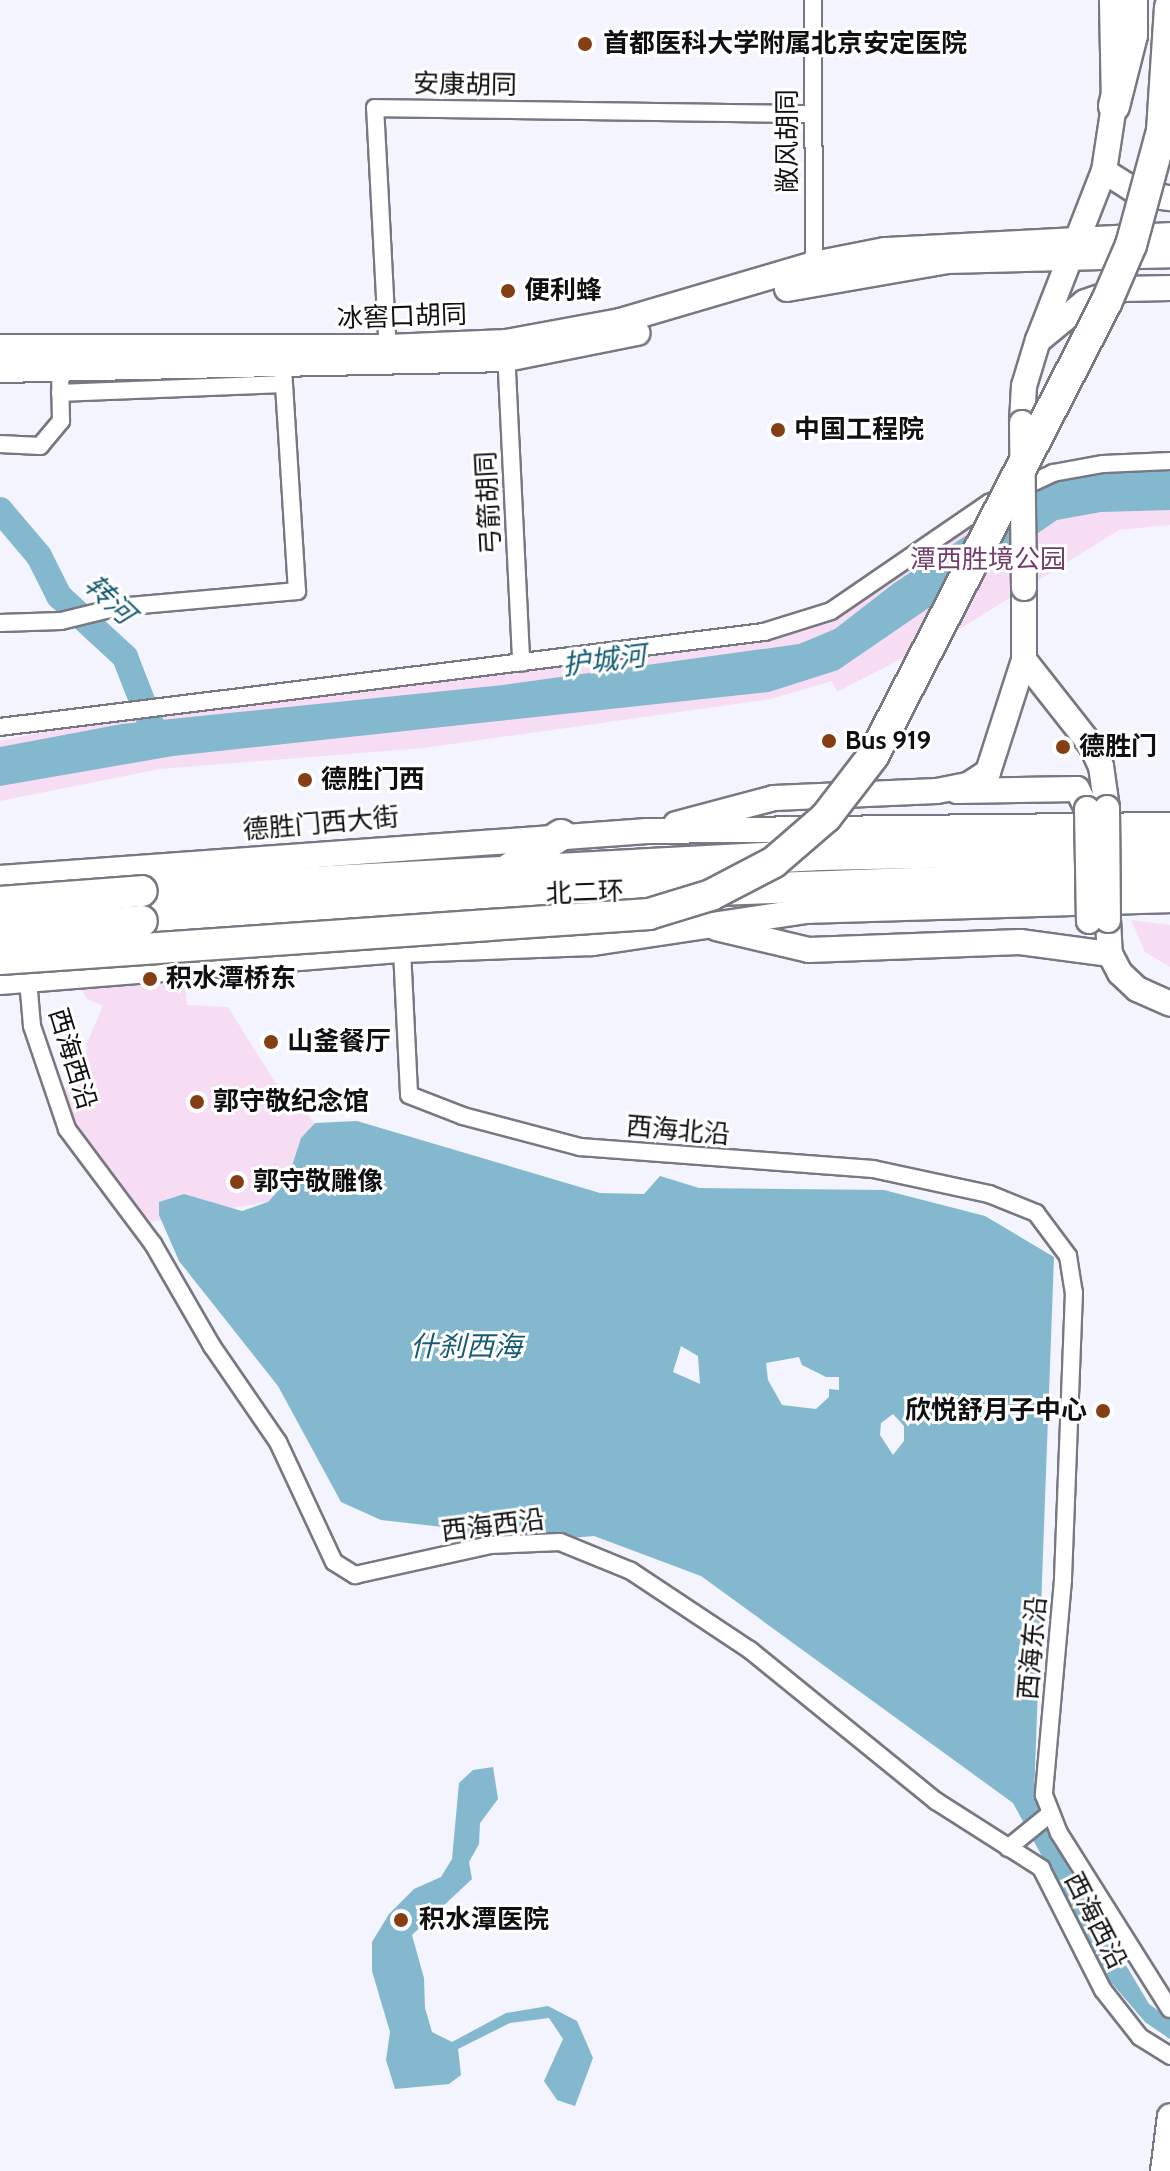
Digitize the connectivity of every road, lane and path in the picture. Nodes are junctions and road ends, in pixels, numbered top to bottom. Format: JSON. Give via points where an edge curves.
{"nodes":[{"id":1,"x":813,"y":0,"type":"edge"},
{"id":2,"x":1112,"y":0,"type":"edge"},
{"id":3,"x":1132,"y":0,"type":"edge"},
{"id":4,"x":1170,"y":7,"type":"edge"},
{"id":5,"x":1114,"y":106,"type":"junction"},
{"id":6,"x":811,"y":114,"type":"junction"},
{"id":7,"x":1104,"y":171,"type":"junction"},
{"id":8,"x":1170,"y":198,"type":"edge"},
{"id":9,"x":1170,"y":235,"type":"edge"},
{"id":10,"x":1078,"y":247,"type":"junction"},
{"id":11,"x":1170,"y":255,"type":"edge"},
{"id":12,"x":814,"y":273,"type":"junction"},
{"id":13,"x":1170,"y":288,"type":"edge"},
{"id":14,"x":1038,"y":340,"type":"junction"},
{"id":15,"x":0,"y":347,"type":"edge"},
{"id":16,"x":506,"y":350,"type":"junction"},
{"id":17,"x":388,"y":356,"type":"junction"},
{"id":18,"x":0,"y":370,"type":"edge"},
{"id":19,"x":283,"y":375,"type":"junction"},
{"id":20,"x":60,"y":381,"type":"junction"},
{"id":21,"x":0,"y":444,"type":"edge"},
{"id":22,"x":1170,"y":461,"type":"edge"},
{"id":23,"x":0,"y":623,"type":"edge"},
{"id":24,"x":1024,"y":660,"type":"junction"},
{"id":25,"x":521,"y":663,"type":"junction"},
{"id":26,"x":0,"y":727,"type":"edge"},
{"id":27,"x":937,"y":791,"type":"junction"},
{"id":28,"x":1097,"y":808,"type":"junction"},
{"id":29,"x":1170,"y":825,"type":"edge"},
{"id":30,"x":647,"y":831,"type":"junction"},
{"id":31,"x":561,"y":835,"type":"junction"},
{"id":32,"x":1170,"y":848,"type":"edge"},
{"id":33,"x":509,"y":869,"type":"junction"},
{"id":34,"x":1170,"y":874,"type":"edge"},
{"id":35,"x":38,"y":875,"type":"junction"},
{"id":36,"x":0,"y":878,"type":"edge"},
{"id":37,"x":471,"y":898,"type":"junction"},
{"id":38,"x":1170,"y":900,"type":"edge"},
{"id":39,"x":0,"y":902,"type":"edge"},
{"id":40,"x":142,"y":906,"type":"junction"},
{"id":41,"x":529,"y":918,"type":"junction"},
{"id":42,"x":1099,"y":920,"type":"junction"},
{"id":43,"x":700,"y":925,"type":"junction"},
{"id":44,"x":0,"y":930,"type":"edge"},
{"id":45,"x":635,"y":938,"type":"junction"},
{"id":46,"x":1020,"y":942,"type":"junction"},
{"id":47,"x":43,"y":945,"type":"junction"},
{"id":48,"x":0,"y":949,"type":"edge"},
{"id":49,"x":402,"y":950,"type":"junction"},
{"id":50,"x":1110,"y":954,"type":"junction"},
{"id":51,"x":0,"y":959,"type":"edge"},
{"id":52,"x":74,"y":976,"type":"junction"},
{"id":53,"x":28,"y":980,"type":"junction"},
{"id":54,"x":0,"y":982,"type":"edge"},
{"id":55,"x":1170,"y":1003,"type":"edge"},
{"id":56,"x":1068,"y":1256,"type":"joint"},
{"id":57,"x":1048,"y":1815,"type":"junction"},
{"id":58,"x":1014,"y":1843,"type":"junction"},
{"id":59,"x":1170,"y":2009,"type":"edge"},
{"id":60,"x":1170,"y":2056,"type":"edge"},
{"id":61,"x":1170,"y":2116,"type":"edge"},
{"id":62,"x":1163,"y":2171,"type":"edge"}],
"edges":[{"from":1,"to":6,"type":"street","name":"敞风胡同"},
{"from":2,"to":5,"type":"street"},
{"from":3,"to":5,"type":"highway","via":[[1132,35]]},
{"from":4,"to":51,"type":"highway","bridge":true,"via":[[1157,158],[1131,245],[1106,303],[873,756],[826,817],[774,862],[711,895],[649,914]]},
{"from":5,"to":7,"type":"street"},
{"from":6,"to":12,"type":"street","name":"敞风胡同"},
{"from":6,"to":17,"type":"street","name":"安康胡同","via":[[375,108]]},
{"from":7,"to":8,"type":"street","via":[[1140,194]]},
{"from":7,"to":10,"type":"street"},
{"from":9,"to":10,"type":"street"},
{"from":10,"to":11,"type":"street"},
{"from":10,"to":12,"type":"street","name":"冰窖口胡同"},
{"from":10,"to":14,"type":"street"},
{"from":12,"to":16,"type":"street","name":"冰窖口胡同","via":[[623,337]]},
{"from":13,"to":14,"type":"street","via":[[1123,289],[1085,302]]},
{"from":14,"to":24,"type":"street","bridge":true,"via":[[1024,386],[1022,423]]},
{"from":15,"to":17,"type":"street","name":"冰窖口胡同"},
{"from":16,"to":17,"type":"street","name":"冰窖口胡同"},
{"from":16,"to":25,"type":"street","name":"弓箭胡同"},
{"from":17,"to":19,"type":"street","name":"冰窖口胡同"},
{"from":18,"to":20,"type":"street","name":"冰窖口胡同"},
{"from":19,"to":20,"type":"street","name":"冰窖口胡同"},
{"from":19,"to":23,"type":"street","via":[[297,591],[118,607],[61,621]]},
{"from":20,"to":21,"type":"street","via":[[61,421],[40,446]]},
{"from":22,"to":25,"type":"street","via":[[1053,473],[989,503],[822,617],[764,632]]},
{"from":24,"to":27,"type":"street","via":[[988,772],[968,785]]},
{"from":24,"to":28,"type":"street","via":[[1091,745],[1101,766]]},
{"from":25,"to":26,"type":"street","via":[[175,701]]},
{"from":27,"to":28,"type":"street","via":[[1077,789]]},
{"from":27,"to":30,"type":"street","via":[[774,798]]},
{"from":28,"to":42,"type":"street","bridge":true},
{"from":29,"to":30,"type":"street"},
{"from":30,"to":31,"type":"street","name":"德胜门西大街"},
{"from":31,"to":33,"type":"highway"},
{"from":31,"to":35,"type":"street","name":"德胜门西大街"},
{"from":32,"to":33,"type":"highway","name":"北二环"},
{"from":33,"to":40,"type":"highway","name":"北二环"},
{"from":34,"to":37,"type":"highway","name":"北二环"},
{"from":35,"to":36,"type":"street","name":"德胜门西大街"},
{"from":35,"to":47,"type":"street"},
{"from":37,"to":40,"type":"highway","name":"北二环"},
{"from":37,"to":41,"type":"highway"},
{"from":38,"to":43,"type":"street","via":[[807,911]]},
{"from":39,"to":40,"type":"highway","name":"北二环","bridge":true},
{"from":40,"to":44,"type":"highway","name":"北二环","bridge":true},
{"from":41,"to":45,"type":"street"},
{"from":41,"to":47,"type":"street","via":[[224,930]]},
{"from":42,"to":46,"type":"street","via":[[1080,937]]},
{"from":42,"to":50,"type":"street"},
{"from":43,"to":45,"type":"street"},
{"from":43,"to":46,"type":"street","via":[[809,950]]},
{"from":45,"to":49,"type":"street"},
{"from":46,"to":50,"type":"street"},
{"from":47,"to":48,"type":"street"},
{"from":47,"to":52,"type":"street"},
{"from":49,"to":52,"type":"street"},
{"from":49,"to":56,"type":"street","name":"西海北沿","via":[[409,1095],[463,1116],[580,1147],[873,1169],[989,1194],[1036,1213]]},
{"from":50,"to":55,"type":"street","via":[[1127,982]]},
{"from":52,"to":53,"type":"street"},
{"from":53,"to":54,"type":"street"},
{"from":53,"to":58,"type":"street","name":"西海西沿","via":[[32,1026],[67,1129],[153,1244],[212,1346],[278,1442],[334,1562],[355,1575],[490,1545],[560,1542],[631,1571],[750,1650],[936,1801]]},
{"from":56,"to":57,"type":"street","name":"西海东沿","via":[[1074,1292],[1063,1580],[1044,1795]]},
{"from":57,"to":58,"type":"street"},
{"from":57,"to":59,"type":"street","name":"西海东沿"},
{"from":58,"to":60,"type":"street","name":"西海西沿","via":[[1041,1868],[1103,1990],[1140,2037]]},
{"from":61,"to":62,"type":"street"}]}
